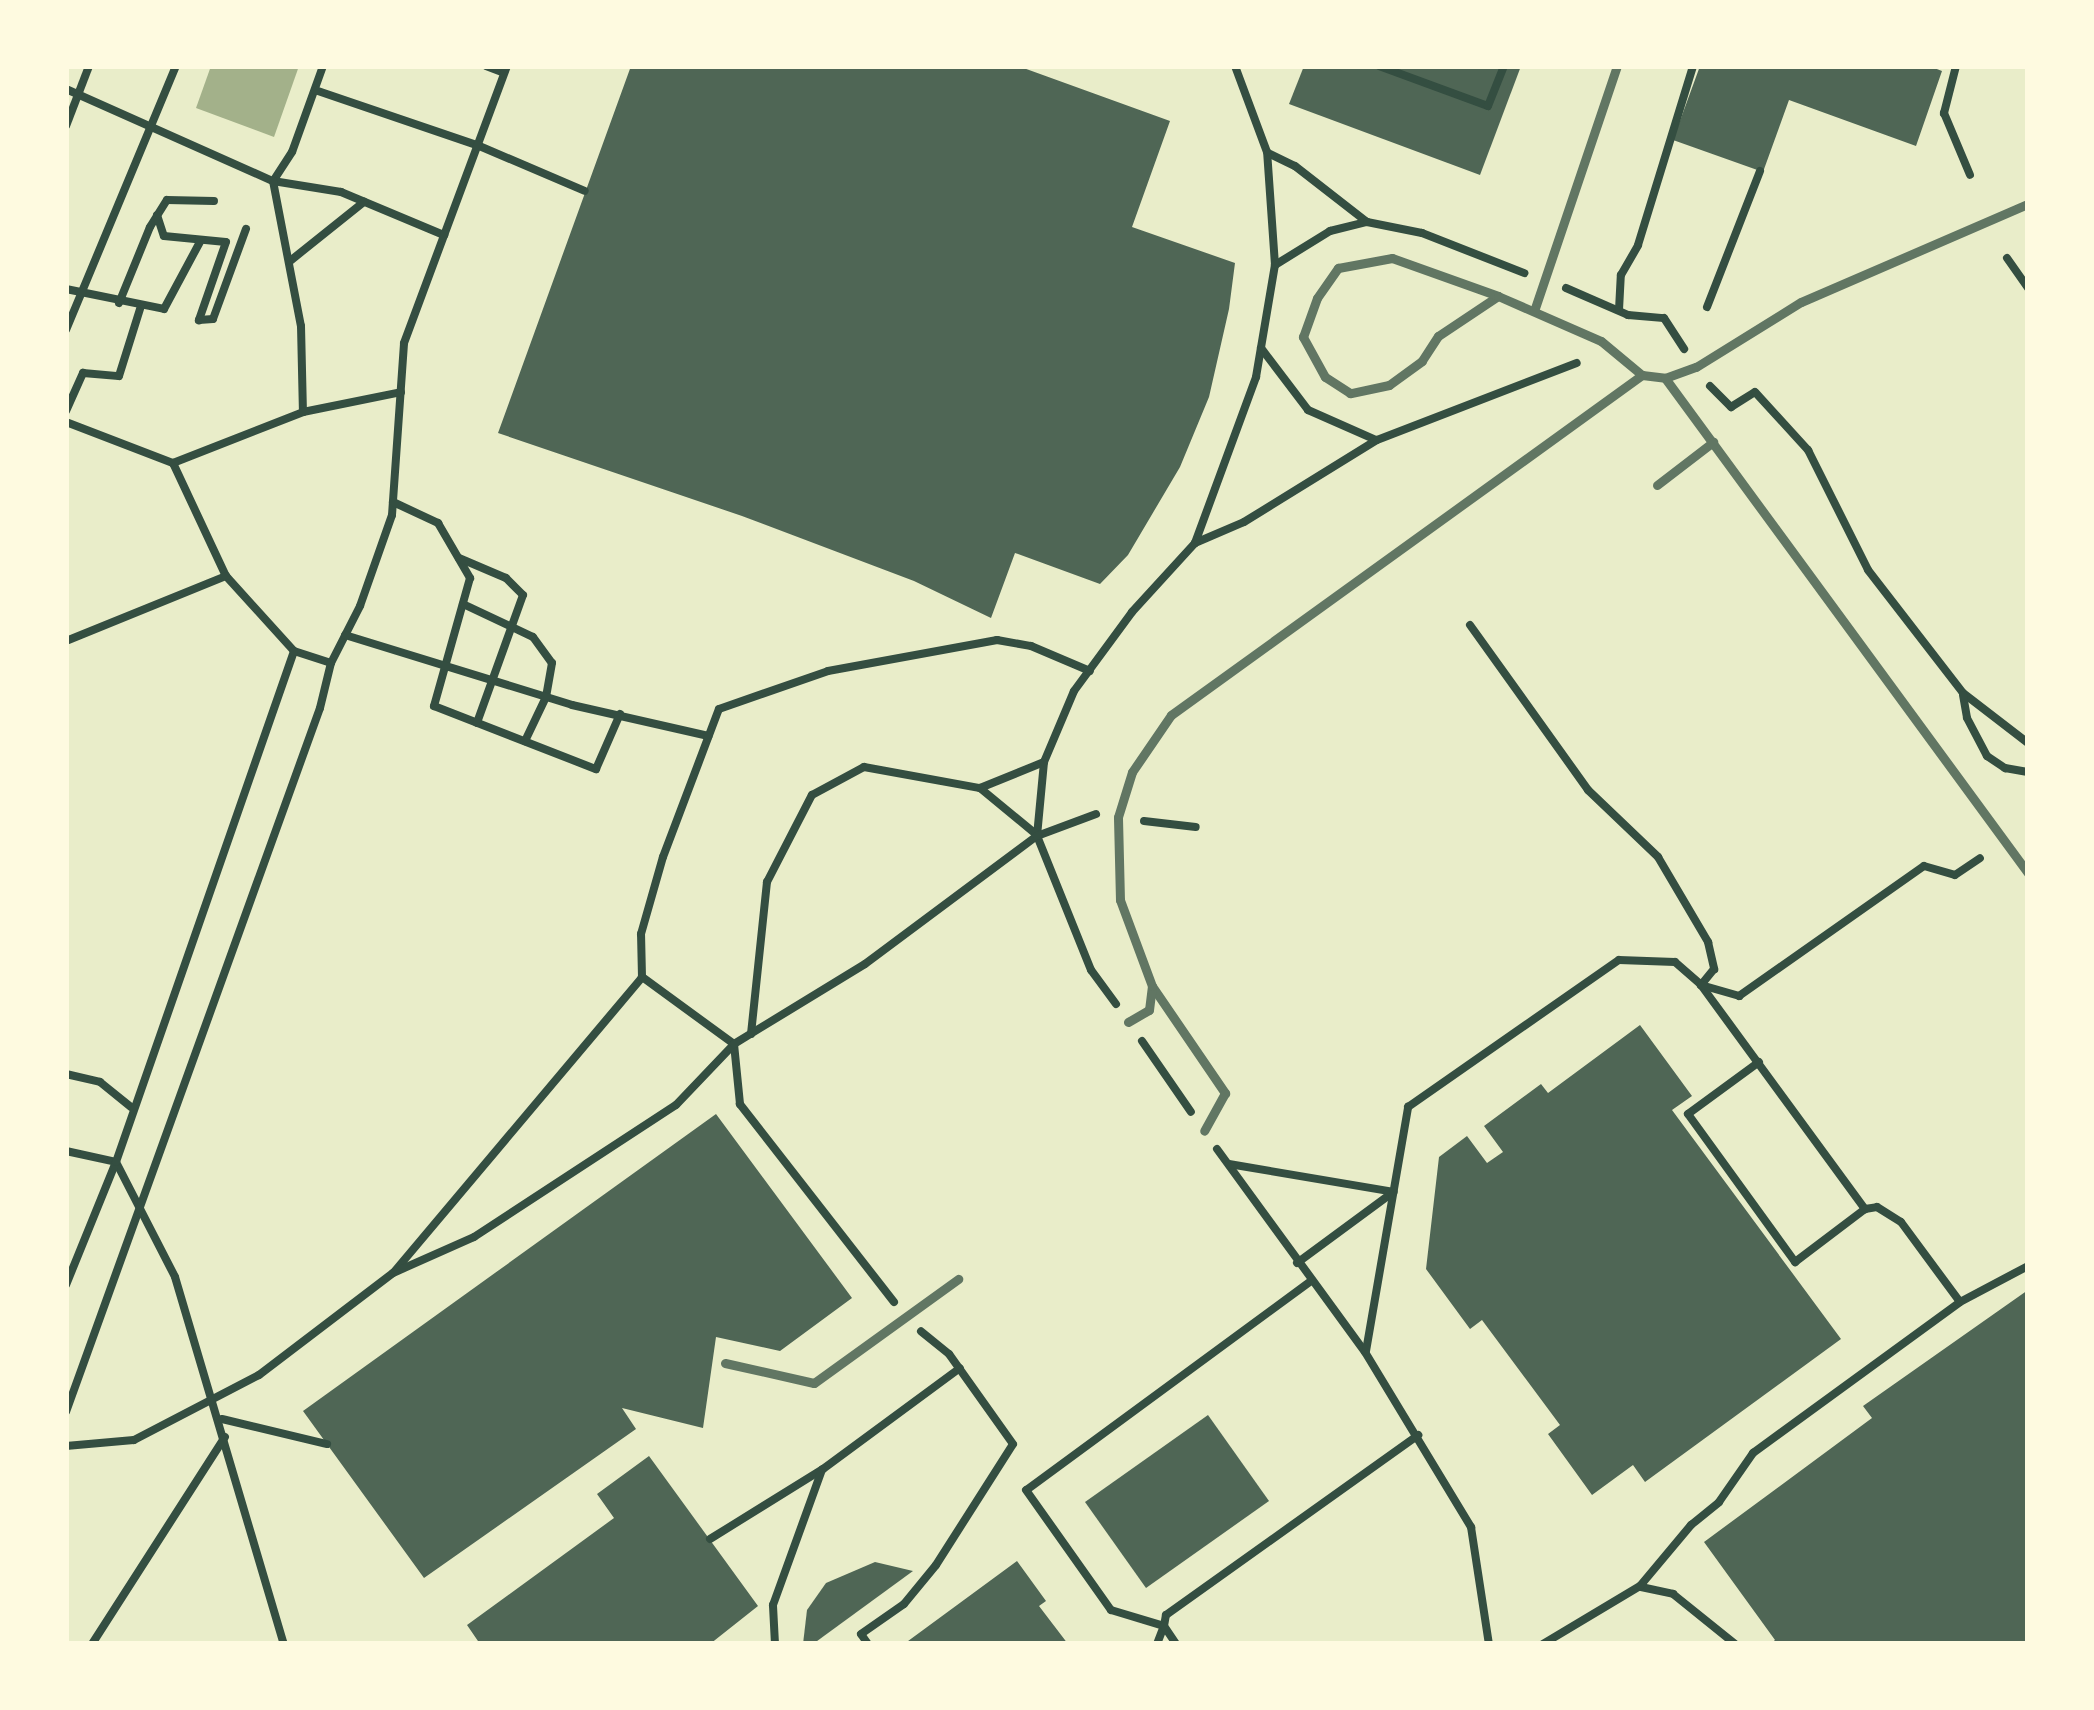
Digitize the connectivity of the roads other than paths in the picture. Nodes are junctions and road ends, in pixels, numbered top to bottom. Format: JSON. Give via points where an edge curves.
{"nodes":[{"id":1,"x":1616,"y":66,"type":"edge"},
{"id":2,"x":2028,"y":204,"type":"edge"},
{"id":3,"x":1498,"y":296,"type":"junction"},
{"id":4,"x":1534,"y":311,"type":"junction"},
{"id":5,"x":1642,"y":375,"type":"junction"},
{"id":6,"x":1665,"y":378,"type":"junction"},
{"id":7,"x":1713,"y":442,"type":"junction"},
{"id":8,"x":1658,"y":485,"type":"dead end"},
{"id":9,"x":2028,"y":873,"type":"edge"},
{"id":10,"x":1152,"y":986,"type":"junction"},
{"id":11,"x":1128,"y":1022,"type":"road end"},
{"id":12,"x":1204,"y":1131,"type":"road end"},
{"id":13,"x":958,"y":1279,"type":"dead end"},
{"id":14,"x":725,"y":1363,"type":"dead end"}],
"edges":[{"from":1,"to":4,"type":"lane"},
{"from":2,"to":6,"type":"lane","via":[[1801,302]]},
{"from":3,"to":3,"type":"lane","via":[[1392,258],[1338,268],[1303,337],[1325,377],[1349,393],[1389,385],[1422,361],[1438,336]]},
{"from":3,"to":4,"type":"lane"},
{"from":4,"to":5,"type":"lane","via":[[1601,341]]},
{"from":5,"to":6,"type":"lane"},
{"from":5,"to":10,"type":"lane","via":[[1171,716],[1132,772],[1118,817],[1120,900]]},
{"from":6,"to":7,"type":"lane"},
{"from":7,"to":8,"type":"lane"},
{"from":7,"to":9,"type":"lane"},
{"from":10,"to":11,"type":"lane","via":[[1150,1010]]},
{"from":10,"to":12,"type":"lane","via":[[1225,1094]]},
{"from":13,"to":14,"type":"lane","via":[[814,1383]]}]}
